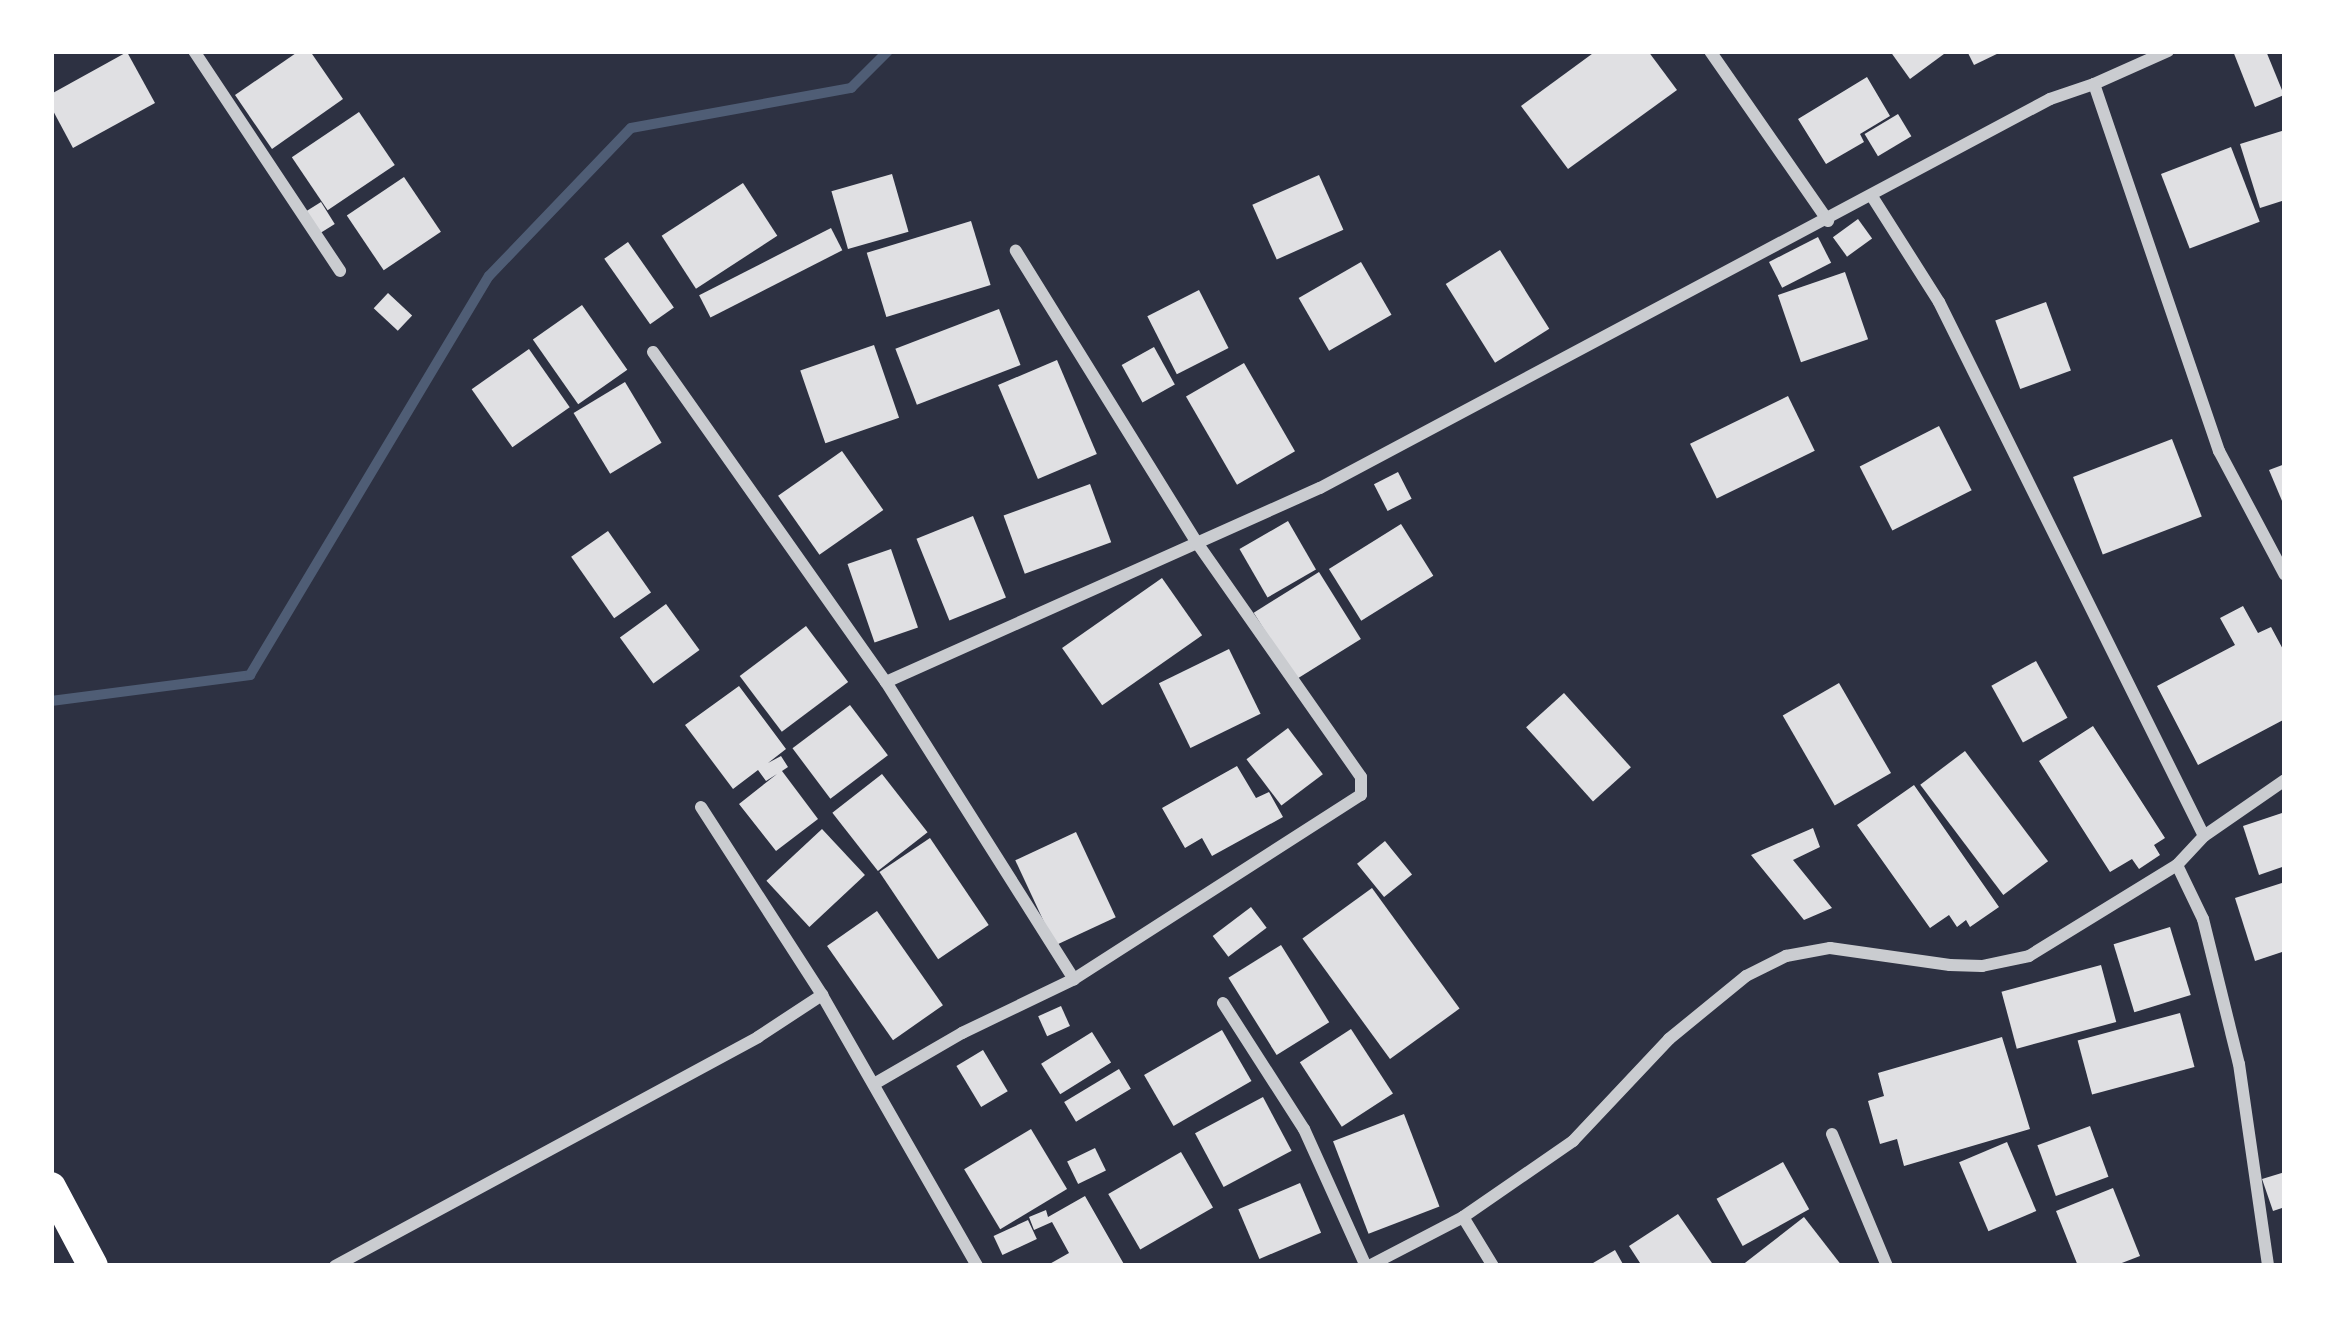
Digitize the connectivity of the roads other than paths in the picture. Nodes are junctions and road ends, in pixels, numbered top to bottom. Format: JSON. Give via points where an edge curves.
{"nodes":[{"id":1,"x":194,"y":51,"type":"edge"},
{"id":2,"x":1710,"y":51,"type":"edge"},
{"id":3,"x":2168,"y":51,"type":"edge"},
{"id":4,"x":2094,"y":84,"type":"junction"},
{"id":5,"x":1874,"y":198,"type":"junction"},
{"id":6,"x":1828,"y":221,"type":"junction"},
{"id":7,"x":1016,"y":251,"type":"dead end"},
{"id":8,"x":340,"y":271,"type":"dead end"},
{"id":9,"x":652,"y":352,"type":"dead end"},
{"id":10,"x":1197,"y":543,"type":"junction"},
{"id":11,"x":2285,"y":575,"type":"edge"},
{"id":12,"x":886,"y":682,"type":"junction"},
{"id":13,"x":2285,"y":779,"type":"edge"},
{"id":14,"x":701,"y":807,"type":"dead end"},
{"id":15,"x":2204,"y":836,"type":"junction"},
{"id":16,"x":2177,"y":865,"type":"junction"},
{"id":17,"x":1074,"y":979,"type":"junction"},
{"id":18,"x":822,"y":995,"type":"junction"},
{"id":19,"x":1223,"y":1003,"type":"dead end"},
{"id":20,"x":874,"y":1084,"type":"junction"},
{"id":21,"x":1832,"y":1134,"type":"dead end"},
{"id":22,"x":51,"y":1187,"type":"edge"},
{"id":23,"x":1463,"y":1217,"type":"junction"},
{"id":24,"x":93,"y":1266,"type":"edge"},
{"id":25,"x":335,"y":1266,"type":"edge"},
{"id":26,"x":976,"y":1266,"type":"edge"},
{"id":27,"x":1367,"y":1266,"type":"edge"},
{"id":28,"x":1493,"y":1266,"type":"edge"},
{"id":29,"x":1888,"y":1266,"type":"edge"},
{"id":30,"x":2268,"y":1266,"type":"edge"}],
"edges":[{"from":1,"to":8,"type":"street"},
{"from":2,"to":6,"type":"street"},
{"from":3,"to":4,"type":"street"},
{"from":4,"to":5,"type":"street","via":[[2050,99]]},
{"from":4,"to":11,"type":"street","via":[[2219,452]]},
{"from":5,"to":6,"type":"street"},
{"from":5,"to":15,"type":"street","via":[[1940,302]]},
{"from":6,"to":10,"type":"street","via":[[1424,435]]},
{"from":7,"to":10,"type":"street"},
{"from":9,"to":12,"type":"street"},
{"from":10,"to":12,"type":"street"},
{"from":10,"to":17,"type":"street","via":[[1361,777],[1361,796]]},
{"from":12,"to":17,"type":"street"},
{"from":13,"to":15,"type":"street"},
{"from":14,"to":18,"type":"street"},
{"from":15,"to":16,"type":"street"},
{"from":16,"to":23,"type":"street","via":[[2029,956],[1982,966],[1830,948],[1786,956],[1705,1007],[1573,1141]]},
{"from":16,"to":30,"type":"street","via":[[2204,919],[2239,1064]]},
{"from":17,"to":20,"type":"street"},
{"from":18,"to":20,"type":"street"},
{"from":18,"to":25,"type":"street"},
{"from":19,"to":27,"type":"street","via":[[1304,1129]]},
{"from":20,"to":26,"type":"street"},
{"from":21,"to":29,"type":"street"},
{"from":22,"to":24,"type":"highway"},
{"from":23,"to":27,"type":"street"},
{"from":23,"to":28,"type":"street"}]}
